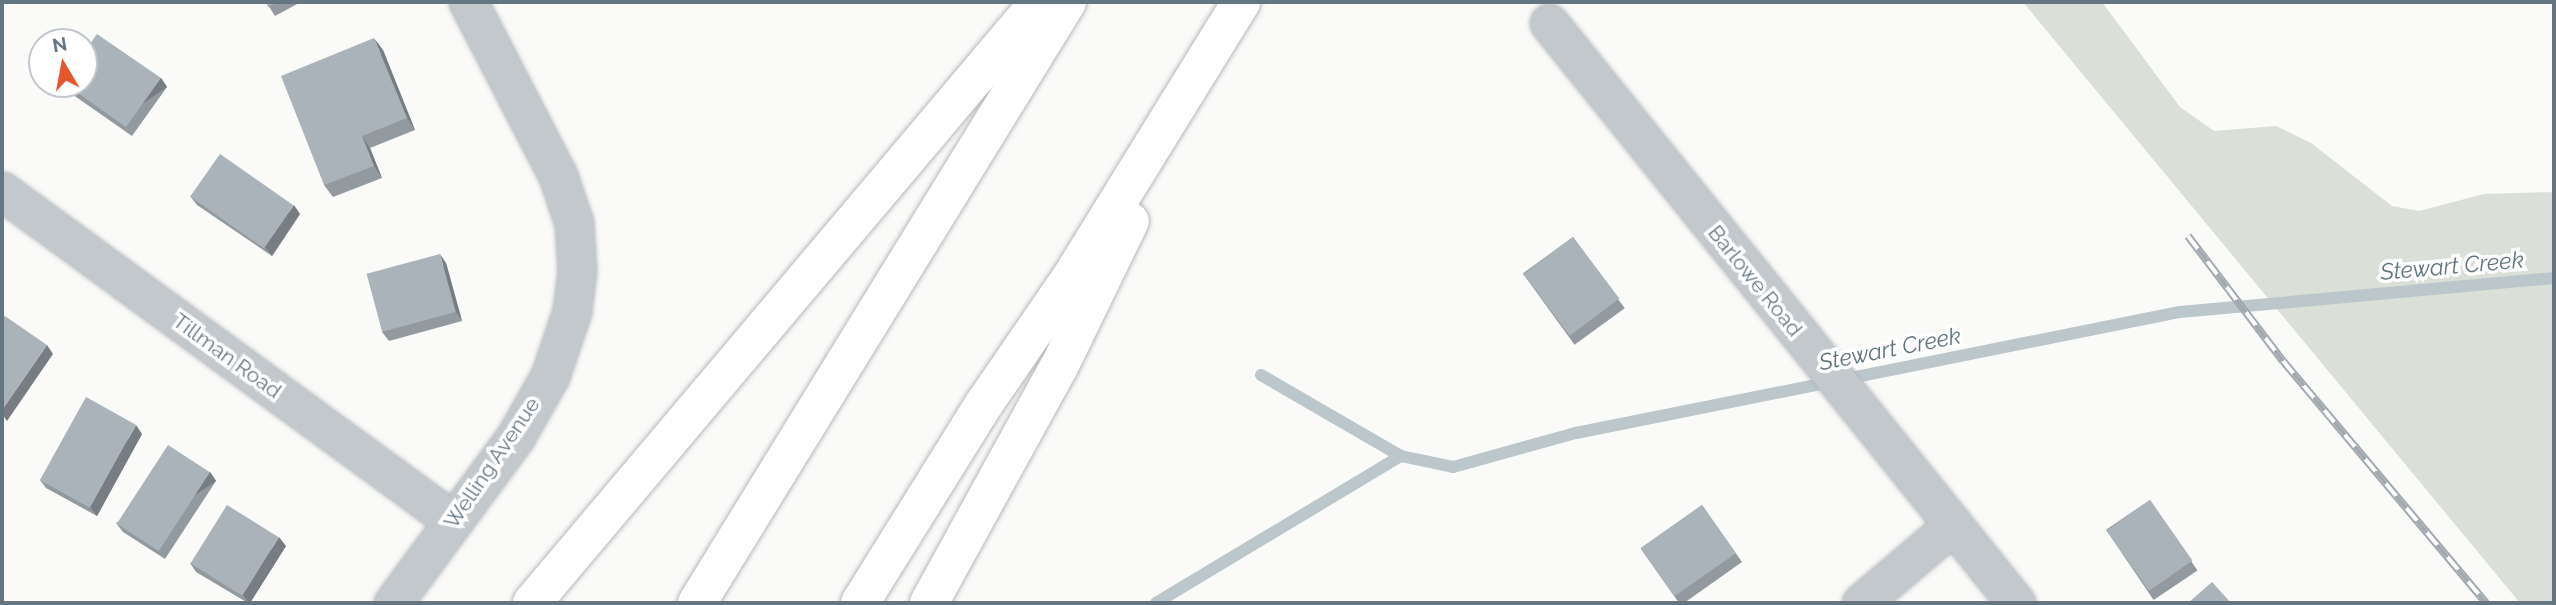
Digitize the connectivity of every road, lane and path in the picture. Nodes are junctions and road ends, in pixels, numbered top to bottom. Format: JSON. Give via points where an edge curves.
{"nodes":[{"id":1,"x":468,"y":2,"type":"edge"},
{"id":2,"x":1039,"y":2,"type":"edge"},
{"id":3,"x":1067,"y":2,"type":"edge"},
{"id":4,"x":1241,"y":2,"type":"edge"},
{"id":5,"x":1549,"y":23,"type":"dead end"},
{"id":6,"x":1163,"y":125,"type":"junction"},
{"id":7,"x":2,"y":191,"type":"edge"},
{"id":8,"x":453,"y":521,"type":"junction"},
{"id":9,"x":1953,"y":525,"type":"junction"},
{"id":10,"x":393,"y":603,"type":"edge"},
{"id":11,"x":532,"y":603,"type":"edge"},
{"id":12,"x":697,"y":603,"type":"edge"},
{"id":13,"x":860,"y":603,"type":"edge"},
{"id":14,"x":929,"y":603,"type":"edge"},
{"id":15,"x":1861,"y":603,"type":"edge"},
{"id":16,"x":2016,"y":603,"type":"edge"}],
"edges":[{"from":1,"to":8,"type":"street","name":"Welling Avenue","via":[[558,176],[574,223],[578,272],[572,311],[550,376],[516,436]]},
{"from":2,"to":11,"type":"highway"},
{"from":3,"to":12,"type":"highway"},
{"from":4,"to":6,"type":"highway"},
{"from":5,"to":9,"type":"street","name":"Barlowe Road"},
{"from":6,"to":13,"type":"highway","via":[[1072,276],[984,404]]},
{"from":6,"to":14,"type":"highway","via":[[1127,231],[1059,367]]},
{"from":7,"to":8,"type":"street","name":"Tillman Road"},
{"from":8,"to":10,"type":"street","name":"Welling Avenue"},
{"from":9,"to":15,"type":"street"},
{"from":9,"to":16,"type":"street","name":"Barlowe Road"}]}
